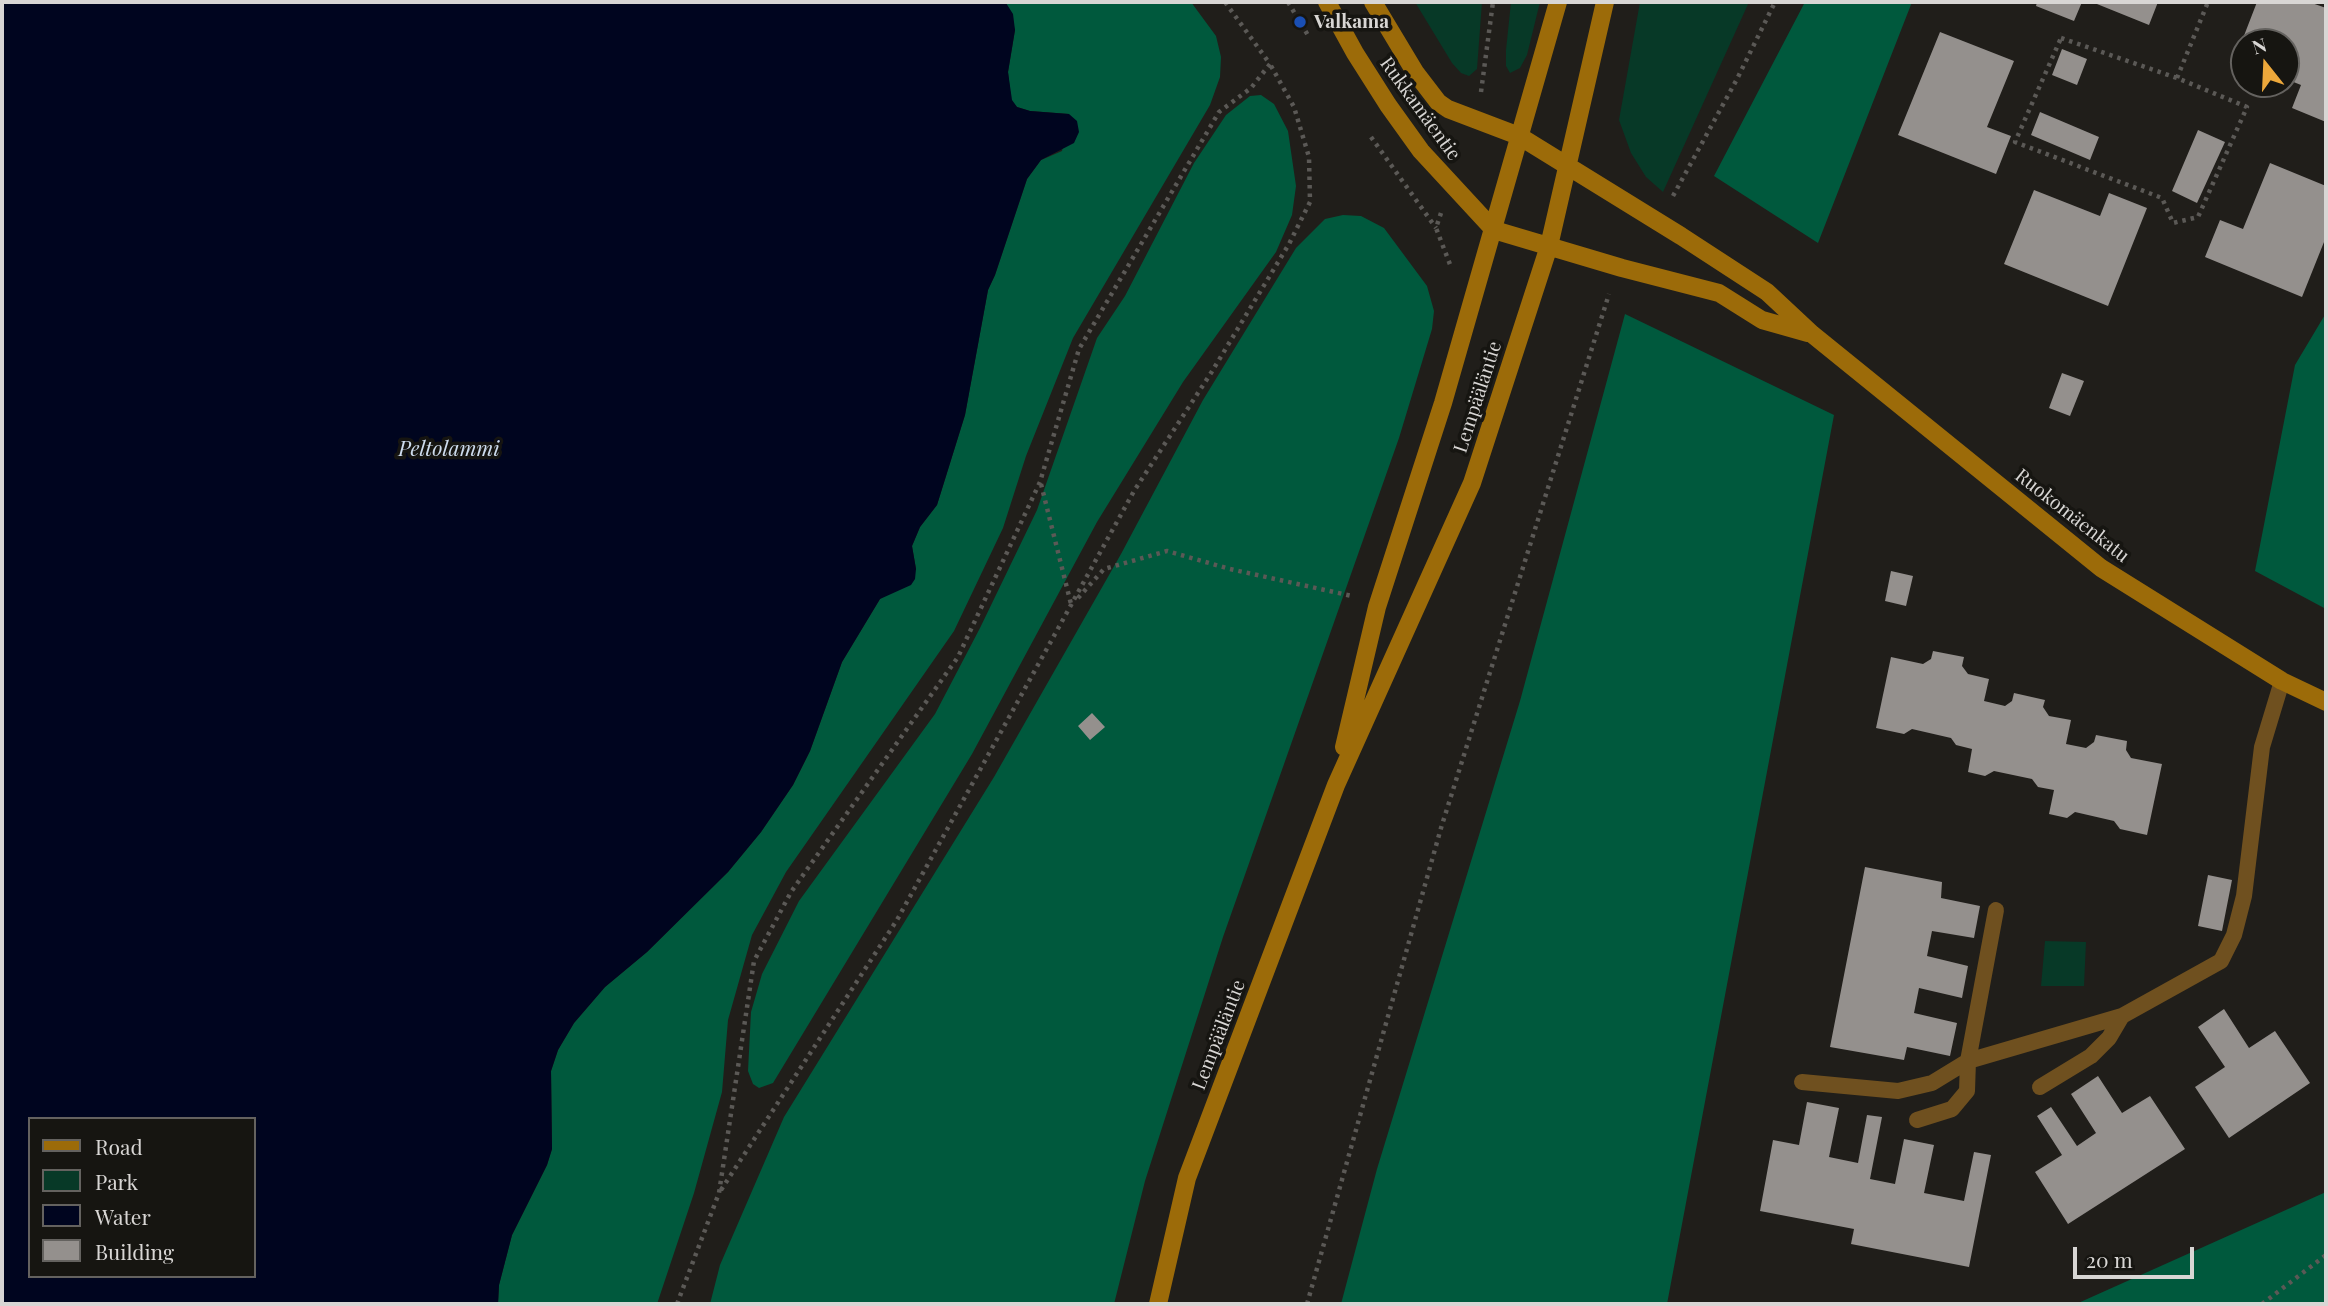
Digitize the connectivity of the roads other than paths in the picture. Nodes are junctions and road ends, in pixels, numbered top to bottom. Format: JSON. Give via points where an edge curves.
{"nodes":[{"id":1,"x":1327,"y":2,"type":"edge"},
{"id":2,"x":1373,"y":2,"type":"edge"},
{"id":3,"x":1558,"y":2,"type":"edge"},
{"id":4,"x":1605,"y":2,"type":"edge"},
{"id":5,"x":1519,"y":136,"type":"junction"},
{"id":6,"x":1569,"y":166,"type":"junction"},
{"id":7,"x":1494,"y":230,"type":"junction"},
{"id":8,"x":1549,"y":246,"type":"junction"},
{"id":9,"x":1812,"y":334,"type":"junction"},
{"id":10,"x":2282,"y":681,"type":"junction"},
{"id":11,"x":2326,"y":702,"type":"edge"},
{"id":12,"x":1336,"y":785,"type":"junction"},
{"id":13,"x":1996,"y":910,"type":"dead end"},
{"id":14,"x":2122,"y":1016,"type":"junction"},
{"id":15,"x":1968,"y":1061,"type":"junction"},
{"id":16,"x":1802,"y":1082,"type":"dead end"},
{"id":17,"x":2040,"y":1087,"type":"dead end"},
{"id":18,"x":1917,"y":1120,"type":"dead end"},
{"id":19,"x":1158,"y":1304,"type":"edge"}],
"edges":[{"from":1,"to":7,"type":"main road","name":"Rukkamäentie","via":[[1355,53],[1421,151]]},
{"from":2,"to":5,"type":"main road","name":"Rukkamäentie","via":[[1438,102]]},
{"from":3,"to":5,"type":"main road","name":"Lempääläntie"},
{"from":4,"to":6,"type":"main road","name":"Lempääläntie"},
{"from":5,"to":6,"type":"main road","name":"Rukkamäentie"},
{"from":5,"to":7,"type":"main road","name":"Lempääläntie"},
{"from":6,"to":8,"type":"main road","name":"Lempääläntie"},
{"from":6,"to":9,"type":"main road","name":"Ruokomäenkatu","via":[[1767,292]]},
{"from":7,"to":8,"type":"main road","name":"Ruokomäenkatu"},
{"from":7,"to":12,"type":"main road","name":"Lempääläntie","via":[[1377,607]]},
{"from":8,"to":9,"type":"main road","name":"Ruokomäenkatu","via":[[1719,293],[1762,320]]},
{"from":8,"to":12,"type":"main road","name":"Lempääläntie","via":[[1472,483]]},
{"from":9,"to":10,"type":"main road","name":"Ruokomäenkatu","via":[[2101,568]]},
{"from":10,"to":11,"type":"main road","name":"Ruokomäenkatu"},
{"from":10,"to":14,"type":"lane","via":[[2262,747],[2244,896],[2234,934],[2221,961]]},
{"from":12,"to":19,"type":"main road","name":"Lempääläntie","via":[[1187,1178]]},
{"from":13,"to":15,"type":"lane"},
{"from":14,"to":15,"type":"lane"},
{"from":14,"to":17,"type":"lane","via":[[2091,1056]]},
{"from":15,"to":16,"type":"lane","via":[[1932,1083],[1898,1091]]},
{"from":15,"to":18,"type":"lane","via":[[1967,1091],[1952,1109]]}]}
